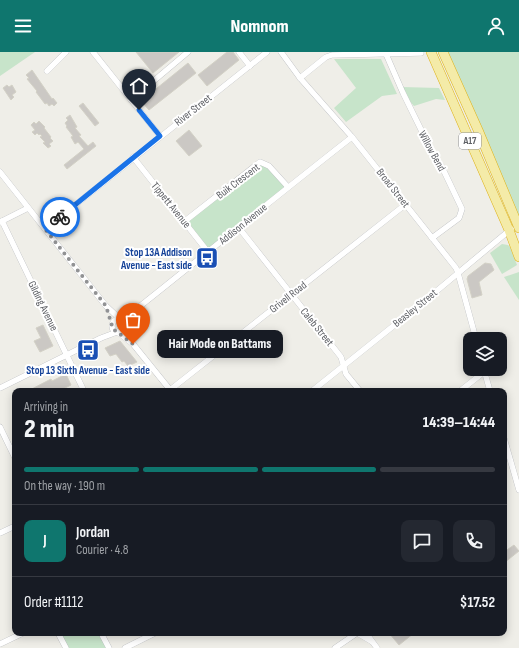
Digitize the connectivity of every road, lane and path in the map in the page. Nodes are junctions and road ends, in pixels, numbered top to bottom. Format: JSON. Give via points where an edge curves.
{"nodes":[{"id":1,"x":66,"y":52,"type":"edge"},
{"id":2,"x":93,"y":52,"type":"edge"},
{"id":3,"x":188,"y":52,"type":"edge"},
{"id":4,"x":239,"y":52,"type":"edge"},
{"id":5,"x":267,"y":52,"type":"edge"},
{"id":6,"x":281,"y":52,"type":"edge"},
{"id":7,"x":431,"y":52,"type":"edge"},
{"id":8,"x":443,"y":52,"type":"edge"},
{"id":9,"x":386,"y":54,"type":"junction"},
{"id":10,"x":421,"y":54,"type":"dead end"},
{"id":11,"x":250,"y":66,"type":"junction"},
{"id":12,"x":47,"y":71,"type":"dead end"},
{"id":13,"x":300,"y":78,"type":"junction"},
{"id":14,"x":131,"y":100,"type":"junction"},
{"id":15,"x":160,"y":136,"type":"junction"},
{"id":16,"x":352,"y":137,"type":"junction"},
{"id":17,"x":133,"y":157,"type":"junction"},
{"id":18,"x":0,"y":172,"type":"edge"},
{"id":19,"x":288,"y":187,"type":"junction"},
{"id":20,"x":406,"y":204,"type":"junction"},
{"id":21,"x":28,"y":208,"type":"junction"},
{"id":22,"x":185,"y":221,"type":"junction"},
{"id":23,"x":1,"y":222,"type":"edge"},
{"id":24,"x":518,"y":226,"type":"edge"},
{"id":25,"x":238,"y":228,"type":"junction"},
{"id":26,"x":45,"y":229,"type":"junction"},
{"id":27,"x":509,"y":230,"type":"junction"},
{"id":28,"x":432,"y":238,"type":"junction"},
{"id":29,"x":517,"y":248,"type":"edge"},
{"id":30,"x":208,"y":252,"type":"junction"},
{"id":31,"x":519,"y":257,"type":"edge"},
{"id":32,"x":458,"y":273,"type":"junction"},
{"id":33,"x":291,"y":295,"type":"junction"},
{"id":34,"x":106,"y":306,"type":"junction"},
{"id":35,"x":123,"y":322,"type":"junction"},
{"id":36,"x":112,"y":325,"type":"junction"},
{"id":37,"x":118,"y":332,"type":"junction"},
{"id":38,"x":474,"y":332,"type":"edge"},
{"id":39,"x":101,"y":338,"type":"junction"},
{"id":40,"x":133,"y":344,"type":"junction"},
{"id":41,"x":67,"y":355,"type":"junction"},
{"id":42,"x":344,"y":366,"type":"junction"},
{"id":43,"x":477,"y":376,"type":"edge"},
{"id":44,"x":486,"y":376,"type":"edge"},
{"id":45,"x":0,"y":388,"type":"edge"},
{"id":46,"x":83,"y":388,"type":"edge"},
{"id":47,"x":169,"y":388,"type":"edge"},
{"id":48,"x":175,"y":388,"type":"edge"},
{"id":49,"x":316,"y":388,"type":"edge"},
{"id":50,"x":358,"y":388,"type":"edge"},
{"id":51,"x":463,"y":388,"type":"edge"},
{"id":52,"x":489,"y":388,"type":"edge"},
{"id":53,"x":0,"y":427,"type":"edge"},
{"id":54,"x":507,"y":447,"type":"edge"},
{"id":55,"x":12,"y":452,"type":"edge"},
{"id":56,"x":510,"y":456,"type":"junction"},
{"id":57,"x":507,"y":458,"type":"edge"},
{"id":58,"x":519,"y":490,"type":"edge"},
{"id":59,"x":12,"y":527,"type":"edge"},
{"id":60,"x":0,"y":533,"type":"edge"},
{"id":61,"x":17,"y":636,"type":"edge"},
{"id":62,"x":60,"y":636,"type":"edge"},
{"id":63,"x":103,"y":636,"type":"edge"},
{"id":64,"x":149,"y":636,"type":"edge"},
{"id":65,"x":348,"y":636,"type":"edge"},
{"id":66,"x":353,"y":636,"type":"edge"},
{"id":67,"x":362,"y":636,"type":"edge"},
{"id":68,"x":368,"y":636,"type":"edge"},
{"id":69,"x":346,"y":640,"type":"junction"},
{"id":70,"x":371,"y":642,"type":"junction"},
{"id":71,"x":0,"y":644,"type":"edge"},
{"id":72,"x":66,"y":648,"type":"edge"},
{"id":73,"x":109,"y":648,"type":"edge"},
{"id":74,"x":125,"y":648,"type":"edge"},
{"id":75,"x":335,"y":648,"type":"edge"},
{"id":76,"x":377,"y":648,"type":"edge"}],
"edges":[{"from":1,"to":12,"type":"street"},
{"from":2,"to":14,"type":"street"},
{"from":3,"to":14,"type":"street"},
{"from":4,"to":11,"type":"street"},
{"from":5,"to":11,"type":"street","name":"River Street"},
{"from":6,"to":13,"type":"street","name":"Broad Street"},
{"from":7,"to":27,"type":"highway","number":"A17"},
{"from":8,"to":24,"type":"highway","number":"A17"},
{"from":9,"to":10,"type":"street"},
{"from":9,"to":13,"type":"street","via":[[332,55]]},
{"from":9,"to":28,"type":"street","name":"Willow Bend","via":[[412,112],[462,209],[459,218]]},
{"from":11,"to":15,"type":"street","name":"River Street"},
{"from":13,"to":16,"type":"street","name":"Broad Street"},
{"from":14,"to":15,"type":"street"},
{"from":15,"to":17,"type":"street","name":"River Street"},
{"from":16,"to":19,"type":"street","name":"Addison Avenue"},
{"from":16,"to":20,"type":"street","name":"Broad Street"},
{"from":17,"to":22,"type":"street","name":"Tippett Avenue"},
{"from":17,"to":26,"type":"street","name":"River Street"},
{"from":18,"to":21,"type":"street"},
{"from":19,"to":22,"type":"street","name":"Buik Crescent","via":[[269,166],[260,162]]},
{"from":19,"to":25,"type":"street","name":"Addison Avenue"},
{"from":20,"to":28,"type":"street","name":"Broad Street"},
{"from":20,"to":33,"type":"street","name":"Grivell Road"},
{"from":21,"to":23,"type":"street"},
{"from":21,"to":26,"type":"street"},
{"from":22,"to":30,"type":"street","name":"Tippett Avenue"},
{"from":23,"to":41,"type":"street","name":"Gilding Avenue"},
{"from":24,"to":27,"type":"street","name":"Beasley Street"},
{"from":25,"to":30,"type":"street","name":"Addison Avenue"},
{"from":25,"to":33,"type":"street","name":"Caleb Street"},
{"from":26,"to":34,"type":"street"},
{"from":27,"to":29,"type":"highway","number":"A17"},
{"from":27,"to":32,"type":"street","name":"Beasley Street"},
{"from":28,"to":32,"type":"street","name":"Broad Street"},
{"from":29,"to":31,"type":"highway","number":"A17"},
{"from":30,"to":35,"type":"street","name":"Addison Avenue"},
{"from":32,"to":38,"type":"street","name":"Broad Street"},
{"from":32,"to":42,"type":"street","name":"Beasley Street"},
{"from":33,"to":42,"type":"street","name":"Caleb Street","via":[[341,357]]},
{"from":33,"to":48,"type":"street","name":"Grivell Road"},
{"from":34,"to":35,"type":"street"},
{"from":34,"to":36,"type":"street"},
{"from":35,"to":36,"type":"street","via":[[114,320]]},
{"from":35,"to":37,"type":"street","via":[[123,331]]},
{"from":35,"to":40,"type":"street"},
{"from":36,"to":37,"type":"street"},
{"from":36,"to":39,"type":"street"},
{"from":37,"to":39,"type":"street"},
{"from":37,"to":40,"type":"street"},
{"from":39,"to":41,"type":"street"},
{"from":40,"to":47,"type":"street"},
{"from":41,"to":45,"type":"street"},
{"from":41,"to":46,"type":"street","name":"Gilding Avenue"},
{"from":42,"to":49,"type":"street","name":"Beasley Street"},
{"from":42,"to":50,"type":"street","name":"Caleb Street","via":[[346,374]]},
{"from":43,"to":51,"type":"street"},
{"from":44,"to":52,"type":"street"},
{"from":53,"to":55,"type":"street"},
{"from":54,"to":56,"type":"street"},
{"from":56,"to":57,"type":"street"},
{"from":56,"to":58,"type":"street"},
{"from":59,"to":60,"type":"street"},
{"from":61,"to":71,"type":"street"},
{"from":62,"to":72,"type":"street"},
{"from":63,"to":73,"type":"street"},
{"from":64,"to":74,"type":"street"},
{"from":65,"to":69,"type":"street"},
{"from":66,"to":69,"type":"street"},
{"from":67,"to":70,"type":"street"},
{"from":68,"to":70,"type":"street"},
{"from":69,"to":75,"type":"street"},
{"from":70,"to":76,"type":"street"}]}
